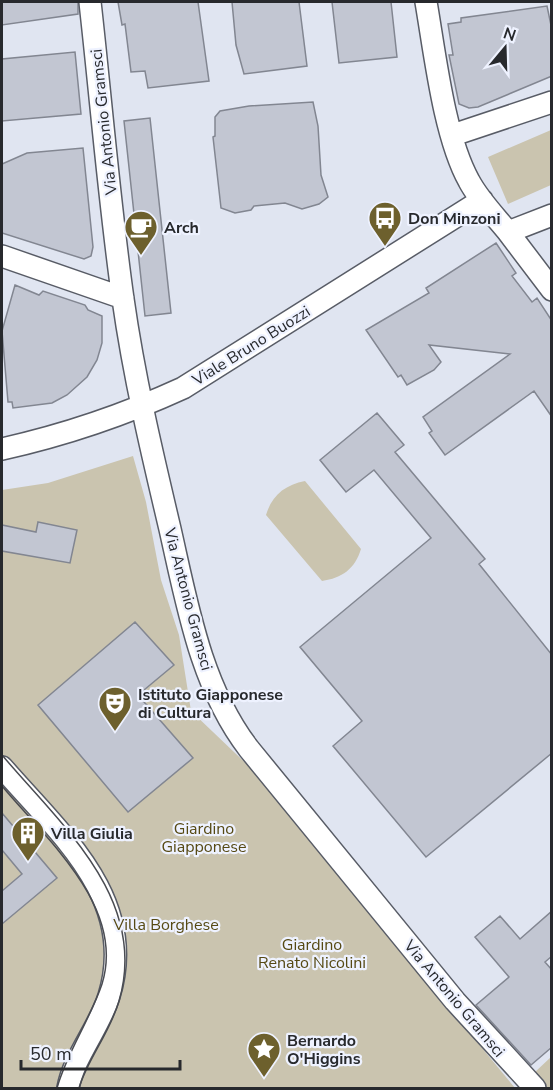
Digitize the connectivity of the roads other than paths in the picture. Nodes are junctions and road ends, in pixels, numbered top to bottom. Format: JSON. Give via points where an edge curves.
{"nodes":[{"id":1,"x":90,"y":2,"type":"edge"},
{"id":2,"x":426,"y":2,"type":"edge"},
{"id":3,"x":552,"y":102,"type":"edge"},
{"id":4,"x":453,"y":135,"type":"junction"},
{"id":5,"x":482,"y":200,"type":"junction"},
{"id":6,"x":552,"y":215,"type":"edge"},
{"id":7,"x":508,"y":232,"type":"junction"},
{"id":8,"x":2,"y":256,"type":"edge"},
{"id":9,"x":552,"y":290,"type":"edge"},
{"id":10,"x":123,"y":298,"type":"junction"},
{"id":11,"x":142,"y":407,"type":"junction"},
{"id":12,"x":2,"y":449,"type":"edge"},
{"id":13,"x":2,"y":767,"type":"edge"},
{"id":14,"x":552,"y":1086,"type":"edge"},
{"id":15,"x":68,"y":1089,"type":"edge"},
{"id":16,"x":535,"y":1089,"type":"edge"},
{"id":17,"x":548,"y":1089,"type":"edge"}],
"edges":[{"from":1,"to":10,"type":"street","name":"Via Antonio Gramsci"},
{"from":2,"to":4,"type":"street"},
{"from":3,"to":4,"type":"street"},
{"from":4,"to":5,"type":"street","via":[[465,173]]},
{"from":5,"to":7,"type":"street"},
{"from":5,"to":11,"type":"street","name":"Viale Bruno Buozzi","via":[[200,377]]},
{"from":6,"to":7,"type":"street"},
{"from":7,"to":9,"type":"street"},
{"from":8,"to":10,"type":"street"},
{"from":10,"to":11,"type":"street","name":"Via Antonio Gramsci"},
{"from":11,"to":12,"type":"street","name":"Viale Bruno Buozzi","via":[[64,434]]},
{"from":11,"to":16,"type":"street","name":"Via Antonio Gramsci","via":[[189,610],[226,717],[455,1001]]},
{"from":13,"to":15,"type":"street","via":[[87,868],[116,934],[116,963],[109,994]]},
{"from":14,"to":17,"type":"street"}]}
